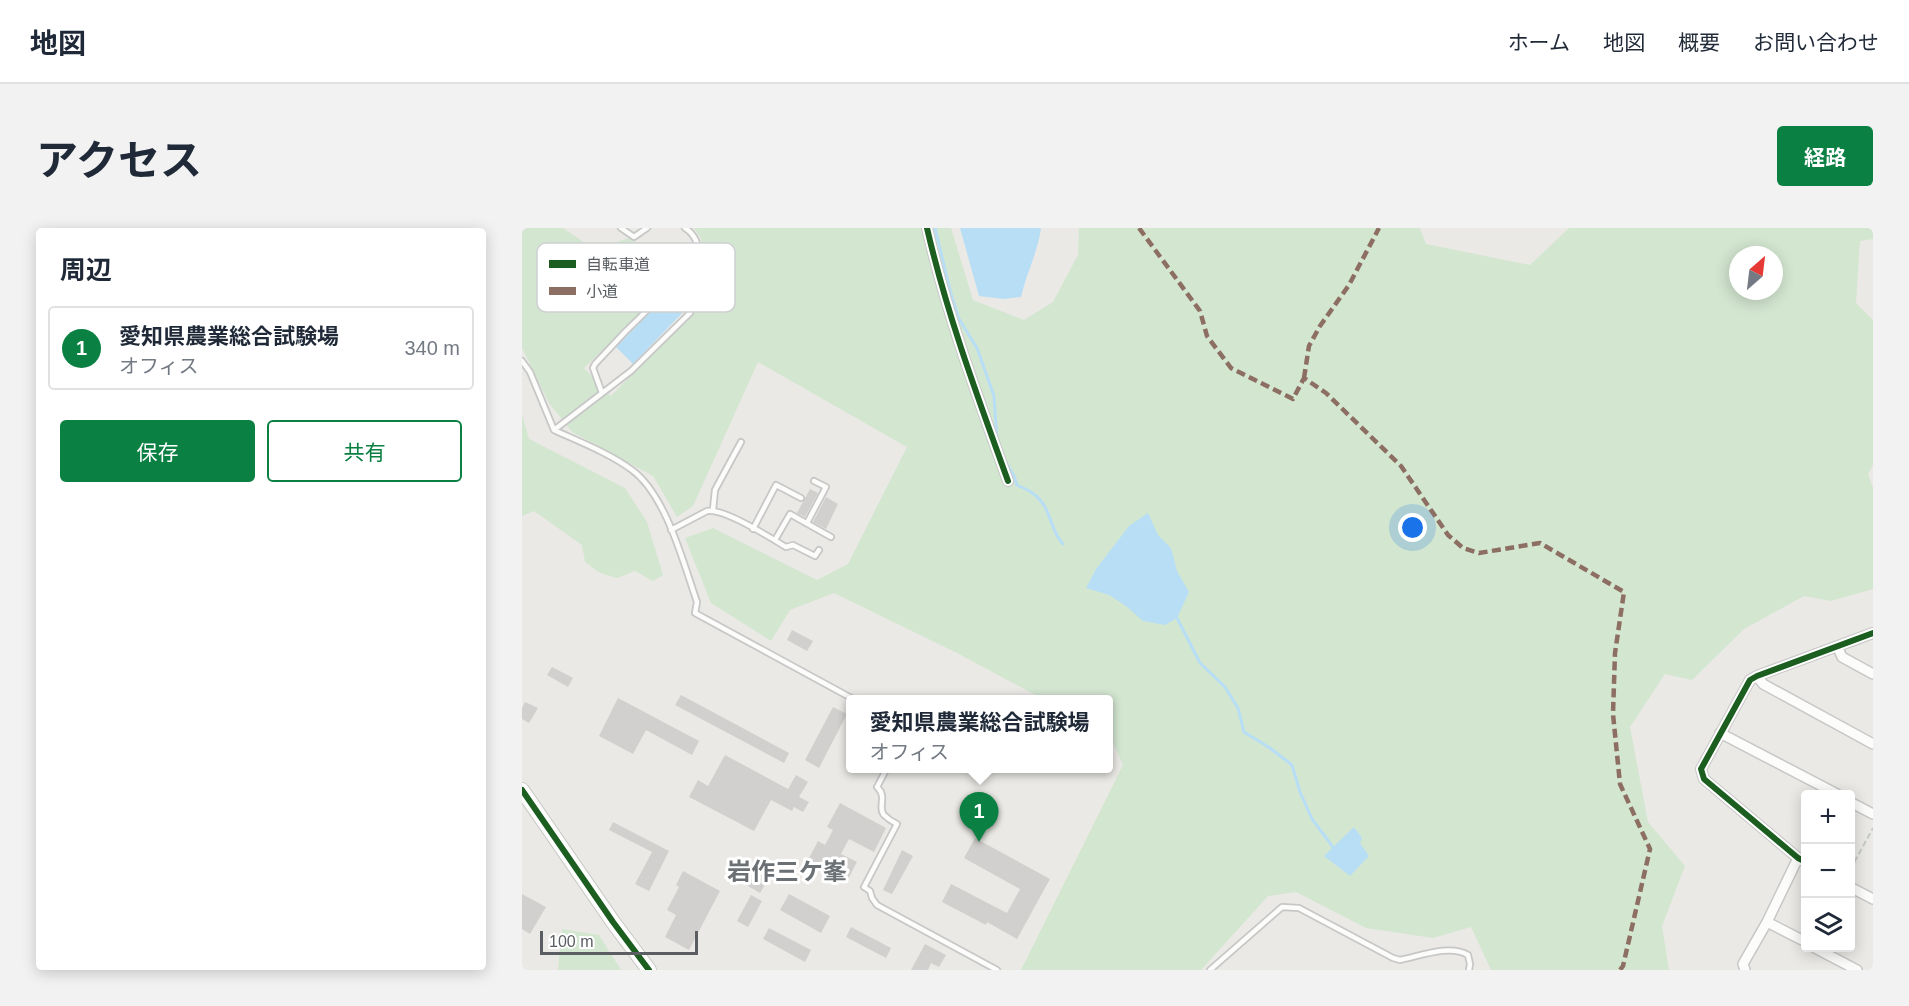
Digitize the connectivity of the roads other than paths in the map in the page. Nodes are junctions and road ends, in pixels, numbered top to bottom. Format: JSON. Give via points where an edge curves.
{"nodes":[{"id":1,"x":621,"y":228,"type":"edge"},
{"id":2,"x":647,"y":228,"type":"edge"},
{"id":3,"x":685,"y":228,"type":"edge"},
{"id":4,"x":927,"y":228,"type":"edge"},
{"id":5,"x":697,"y":243,"type":"edge"},
{"id":6,"x":645,"y":312,"type":"edge"},
{"id":7,"x":691,"y":312,"type":"edge"},
{"id":8,"x":522,"y":361,"type":"edge"},
{"id":9,"x":602,"y":393,"type":"junction"},
{"id":10,"x":554,"y":430,"type":"junction"},
{"id":11,"x":741,"y":442,"type":"dead end"},
{"id":12,"x":814,"y":481,"type":"dead end"},
{"id":13,"x":1008,"y":481,"type":"dead end"},
{"id":14,"x":801,"y":498,"type":"dead end"},
{"id":15,"x":713,"y":510,"type":"junction"},
{"id":16,"x":807,"y":523,"type":"junction"},
{"id":17,"x":753,"y":529,"type":"junction"},
{"id":18,"x":671,"y":530,"type":"junction"},
{"id":19,"x":831,"y":537,"type":"dead end"},
{"id":20,"x":775,"y":540,"type":"junction"},
{"id":21,"x":819,"y":550,"type":"dead end"},
{"id":22,"x":1873,"y":633,"type":"edge"},
{"id":23,"x":1837,"y":646,"type":"junction"},
{"id":24,"x":1873,"y":674,"type":"edge"},
{"id":25,"x":1757,"y":676,"type":"junction"},
{"id":26,"x":848,"y":695,"type":"edge"},
{"id":27,"x":1720,"y":733,"type":"junction"},
{"id":28,"x":1873,"y":744,"type":"edge"},
{"id":29,"x":884,"y":773,"type":"edge"},
{"id":30,"x":522,"y":790,"type":"edge"},
{"id":31,"x":1828,"y":790,"type":"edge"},
{"id":32,"x":1855,"y":804,"type":"edge"},
{"id":33,"x":1873,"y":814,"type":"edge"},
{"id":34,"x":1801,"y":859,"type":"edge"},
{"id":35,"x":1801,"y":862,"type":"edge"},
{"id":36,"x":1855,"y":889,"type":"edge"},
{"id":37,"x":1873,"y":899,"type":"edge"},
{"id":38,"x":1767,"y":922,"type":"junction"},
{"id":39,"x":1801,"y":939,"type":"edge"},
{"id":40,"x":1823,"y":952,"type":"edge"},
{"id":41,"x":649,"y":970,"type":"edge"},
{"id":42,"x":996,"y":970,"type":"edge"},
{"id":43,"x":1210,"y":970,"type":"edge"},
{"id":44,"x":1469,"y":970,"type":"edge"},
{"id":45,"x":1745,"y":970,"type":"edge"},
{"id":46,"x":1857,"y":970,"type":"edge"}],
"edges":[{"from":1,"to":2,"type":"lane","via":[[634,237]]},
{"from":3,"to":5,"type":"lane"},
{"from":4,"to":13,"type":"street","via":[[949,312]]},
{"from":6,"to":9,"type":"lane","via":[[595,364]]},
{"from":7,"to":9,"type":"lane","via":[[632,371]]},
{"from":8,"to":10,"type":"lane"},
{"from":9,"to":10,"type":"lane"},
{"from":10,"to":18,"type":"lane","via":[[633,471],[662,507]]},
{"from":11,"to":15,"type":"lane","via":[[716,490]]},
{"from":12,"to":16,"type":"lane","via":[[826,487]]},
{"from":14,"to":17,"type":"lane","via":[[776,485]]},
{"from":15,"to":17,"type":"lane"},
{"from":15,"to":18,"type":"lane"},
{"from":16,"to":19,"type":"lane"},
{"from":16,"to":20,"type":"lane","via":[[790,514]]},
{"from":17,"to":20,"type":"lane"},
{"from":18,"to":26,"type":"lane","via":[[697,602],[695,613]]},
{"from":20,"to":21,"type":"lane","via":[[815,556]]},
{"from":22,"to":23,"type":"street"},
{"from":23,"to":24,"type":"street","via":[[1842,657]]},
{"from":23,"to":25,"type":"street"},
{"from":25,"to":27,"type":"street","via":[[1750,680]]},
{"from":25,"to":28,"type":"street","via":[[1763,684]]},
{"from":27,"to":31,"type":"street"},
{"from":27,"to":34,"type":"street","via":[[1701,769],[1704,779]]},
{"from":29,"to":42,"type":"lane","via":[[877,786],[883,795],[882,811],[897,824],[864,887],[877,905]]},
{"from":30,"to":41,"type":"street"},
{"from":32,"to":33,"type":"street"},
{"from":35,"to":38,"type":"street"},
{"from":36,"to":37,"type":"street"},
{"from":38,"to":39,"type":"street"},
{"from":38,"to":45,"type":"street","via":[[1743,964]]},
{"from":40,"to":46,"type":"street"},
{"from":43,"to":44,"type":"lane","via":[[1282,907],[1289,906],[1400,960],[1461,951],[1468,956]]}]}
